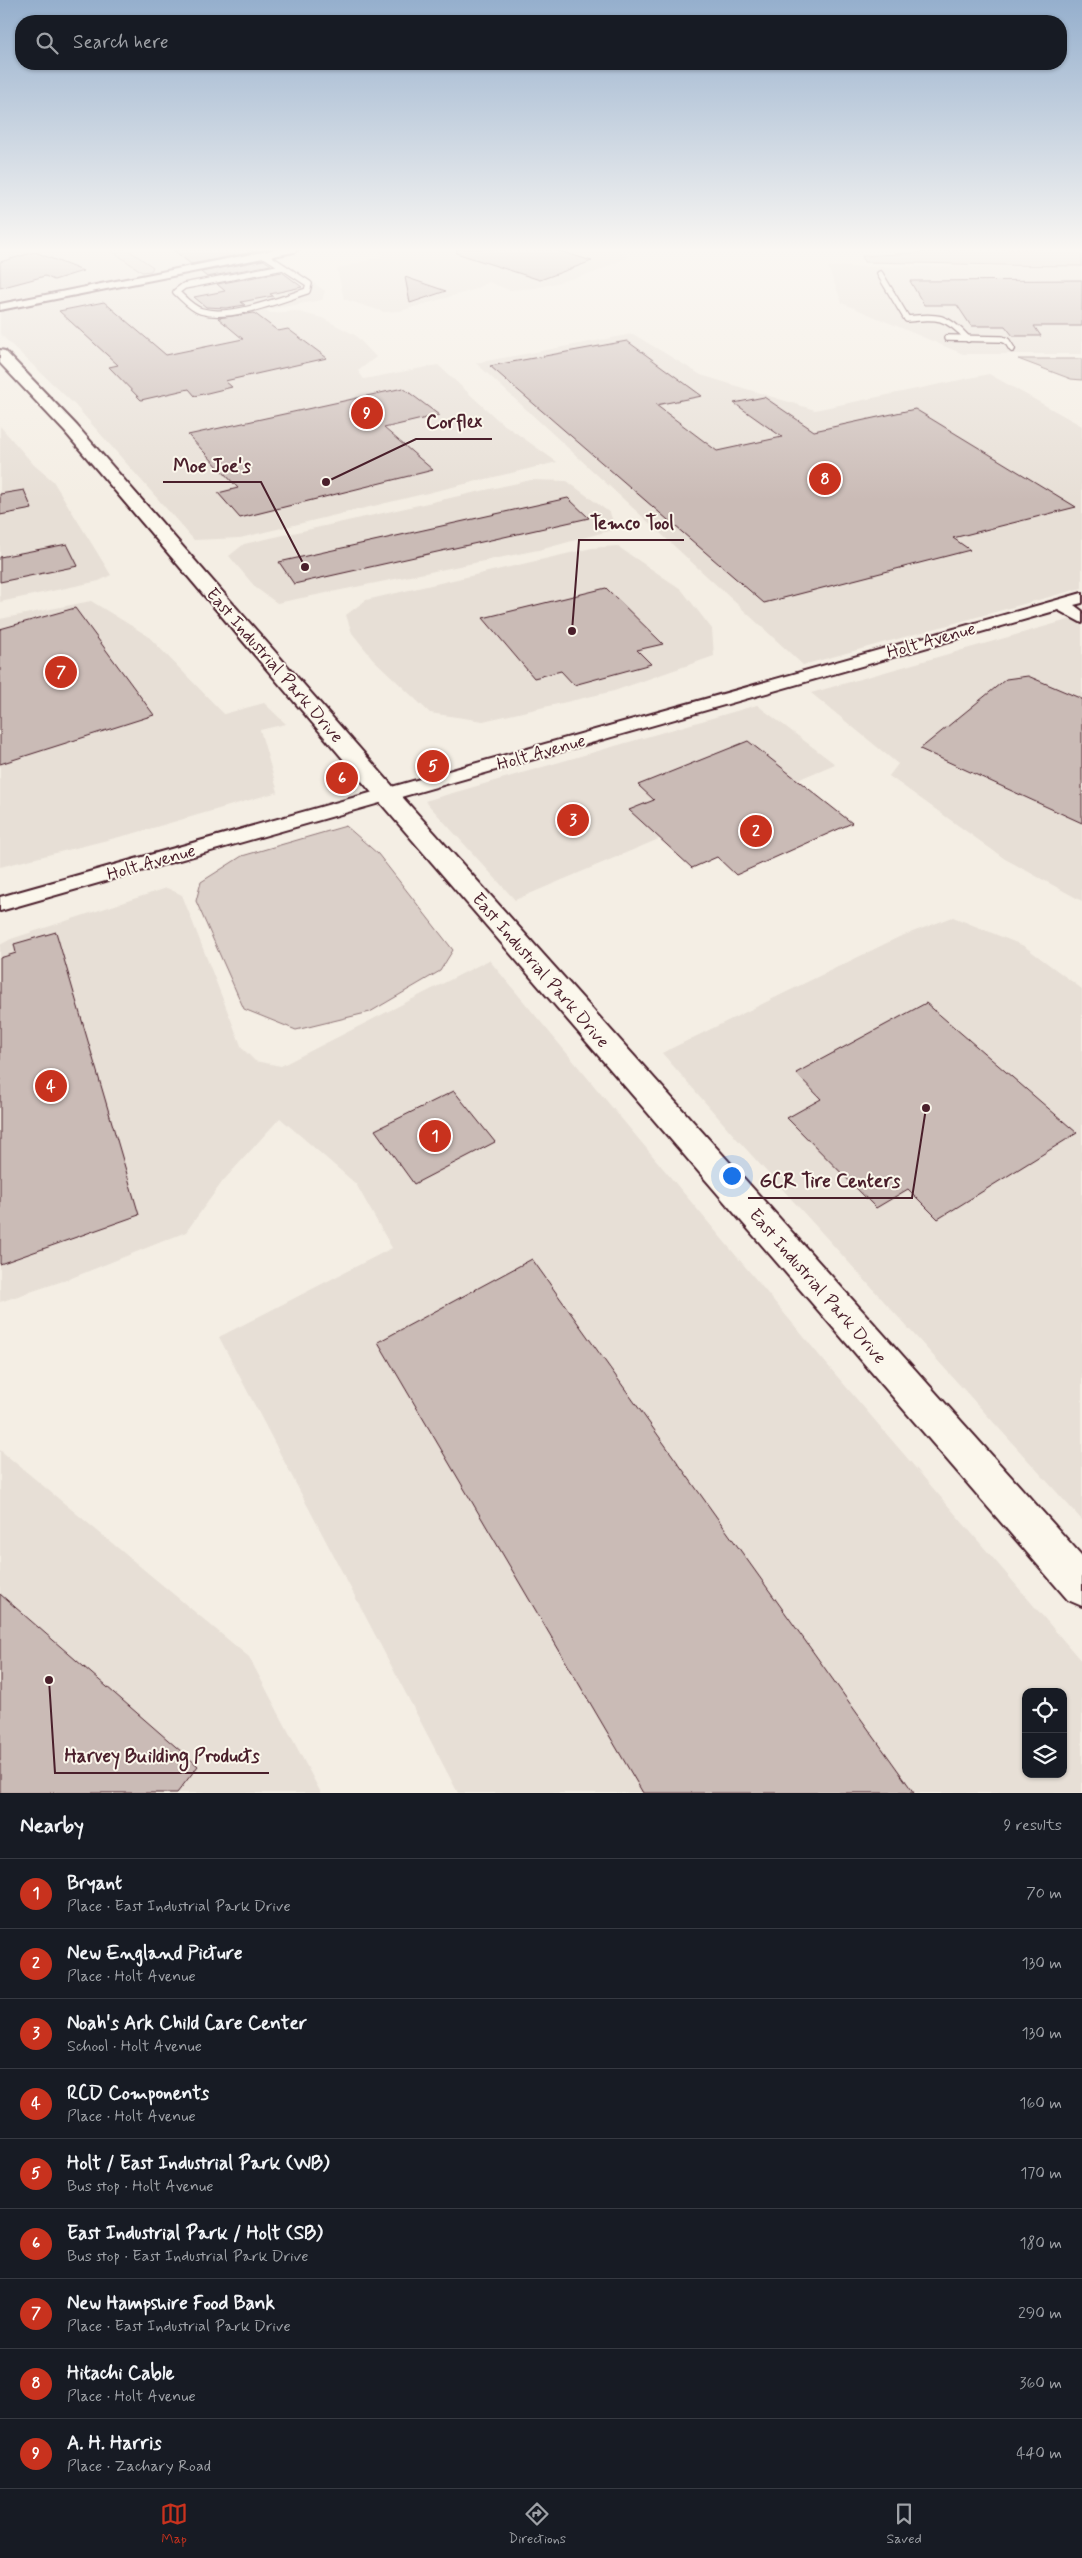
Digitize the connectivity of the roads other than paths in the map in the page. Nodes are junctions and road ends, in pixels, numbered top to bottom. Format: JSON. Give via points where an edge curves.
{"nodes":[{"id":1,"x":962,"y":333,"type":"edge"},
{"id":2,"x":947,"y":338,"type":"dead end"},
{"id":3,"x":968,"y":339,"type":"junction"},
{"id":4,"x":1012,"y":349,"type":"dead end"},
{"id":5,"x":0,"y":354,"type":"edge"},
{"id":6,"x":1082,"y":598,"type":"edge"},
{"id":7,"x":1060,"y":604,"type":"junction"},
{"id":8,"x":1082,"y":618,"type":"edge"},
{"id":9,"x":388,"y":795,"type":"junction"},
{"id":10,"x":0,"y":904,"type":"edge"},
{"id":11,"x":1082,"y":1586,"type":"edge"}],
"edges":[{"from":1,"to":3,"type":"lane"},
{"from":2,"to":3,"type":"lane"},
{"from":3,"to":4,"type":"lane","via":[[1002,339]]},
{"from":5,"to":9,"type":"street","name":"East Industrial Park Drive","via":[[71,429]]},
{"from":6,"to":7,"type":"street","name":"Holt Avenue"},
{"from":7,"to":8,"type":"street"},
{"from":7,"to":9,"type":"street","name":"Holt Avenue"},
{"from":9,"to":10,"type":"street","name":"Holt Avenue"},
{"from":9,"to":11,"type":"street","name":"East Industrial Park Drive"}]}
